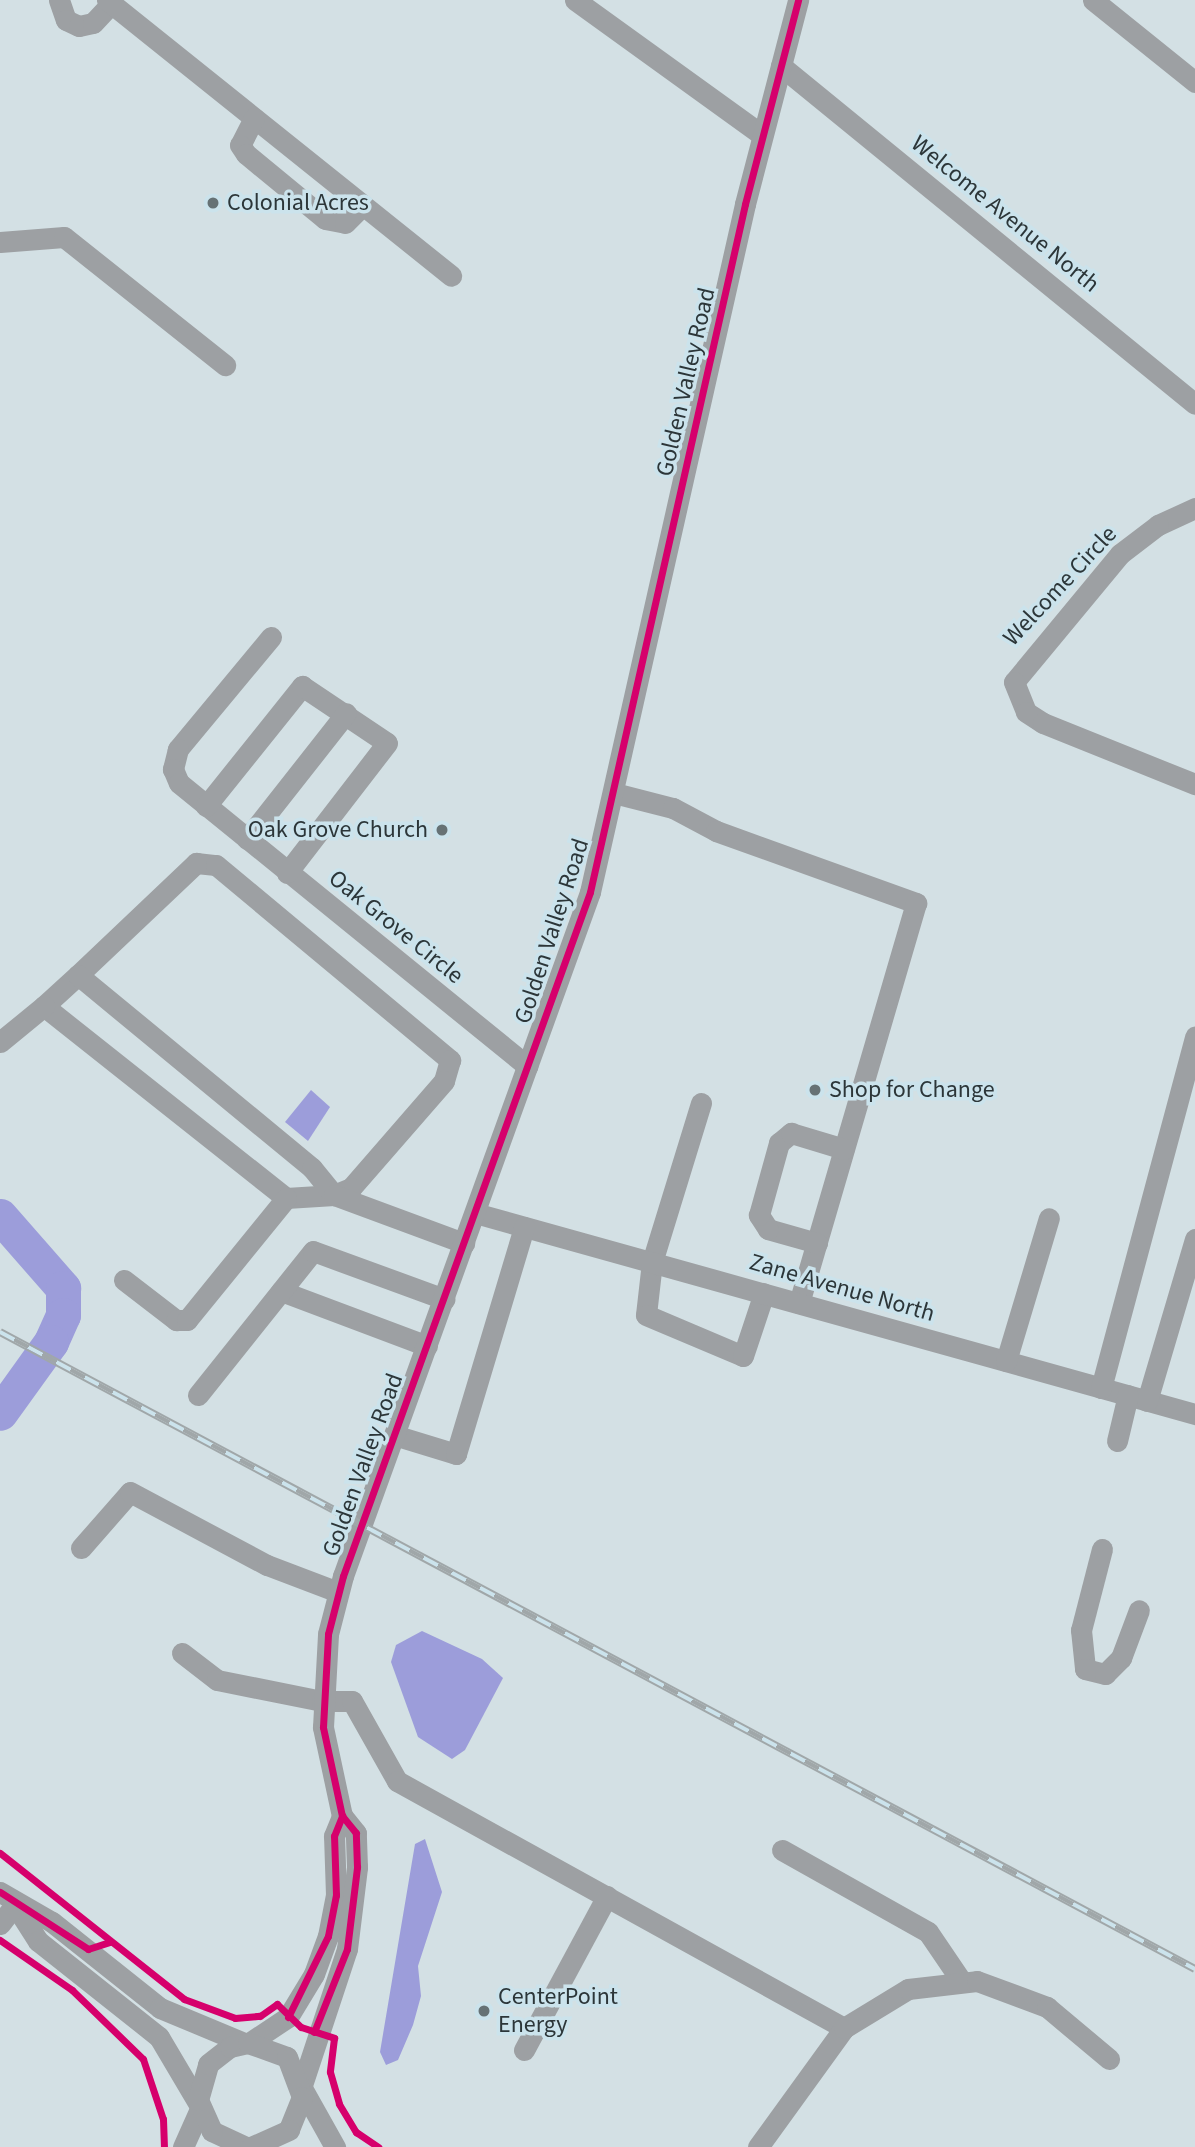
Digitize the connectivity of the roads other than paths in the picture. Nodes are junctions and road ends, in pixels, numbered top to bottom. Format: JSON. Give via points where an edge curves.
{"nodes":[{"id":1,"x":59,"y":0,"type":"edge"},
{"id":2,"x":575,"y":0,"type":"edge"},
{"id":3,"x":798,"y":0,"type":"edge"},
{"id":4,"x":1093,"y":0,"type":"edge"},
{"id":5,"x":109,"y":2,"type":"edge"},
{"id":6,"x":781,"y":66,"type":"junction"},
{"id":7,"x":1195,"y":82,"type":"edge"},
{"id":8,"x":254,"y":118,"type":"junction"},
{"id":9,"x":762,"y":135,"type":"junction"},
{"id":10,"x":363,"y":205,"type":"junction"},
{"id":11,"x":0,"y":242,"type":"edge"},
{"id":12,"x":451,"y":275,"type":"dead end"},
{"id":13,"x":225,"y":365,"type":"dead end"},
{"id":14,"x":1195,"y":404,"type":"edge"},
{"id":15,"x":1195,"y":508,"type":"edge"},
{"id":16,"x":271,"y":637,"type":"dead end"},
{"id":17,"x":346,"y":713,"type":"junction"},
{"id":18,"x":1195,"y":784,"type":"edge"},
{"id":19,"x":614,"y":793,"type":"junction"},
{"id":20,"x":206,"y":806,"type":"junction"},
{"id":21,"x":247,"y":839,"type":"junction"},
{"id":22,"x":288,"y":873,"type":"junction"},
{"id":23,"x":78,"y":975,"type":"junction"},
{"id":24,"x":44,"y":1006,"type":"junction"},
{"id":25,"x":1195,"y":1036,"type":"edge"},
{"id":26,"x":0,"y":1042,"type":"edge"},
{"id":27,"x":527,"y":1066,"type":"junction"},
{"id":28,"x":701,"y":1103,"type":"dead end"},
{"id":29,"x":844,"y":1149,"type":"junction"},
{"id":30,"x":334,"y":1195,"type":"junction"},
{"id":31,"x":286,"y":1198,"type":"junction"},
{"id":32,"x":475,"y":1213,"type":"junction"},
{"id":33,"x":1049,"y":1218,"type":"dead end"},
{"id":34,"x":524,"y":1227,"type":"junction"},
{"id":35,"x":1195,"y":1240,"type":"edge"},
{"id":36,"x":464,"y":1243,"type":"junction"},
{"id":37,"x":817,"y":1243,"type":"junction"},
{"id":38,"x":652,"y":1262,"type":"junction"},
{"id":39,"x":124,"y":1280,"type":"dead end"},
{"id":40,"x":281,"y":1291,"type":"junction"},
{"id":41,"x":764,"y":1293,"type":"junction"},
{"id":42,"x":444,"y":1299,"type":"junction"},
{"id":43,"x":799,"y":1303,"type":"junction"},
{"id":44,"x":427,"y":1346,"type":"junction"},
{"id":45,"x":1006,"y":1361,"type":"junction"},
{"id":46,"x":1101,"y":1388,"type":"junction"},
{"id":47,"x":198,"y":1395,"type":"dead end"},
{"id":48,"x":1138,"y":1398,"type":"junction"},
{"id":49,"x":1195,"y":1414,"type":"edge"},
{"id":50,"x":394,"y":1435,"type":"junction"},
{"id":51,"x":1118,"y":1441,"type":"dead end"},
{"id":52,"x":82,"y":1548,"type":"dead end"},
{"id":53,"x":1102,"y":1549,"type":"dead end"},
{"id":54,"x":338,"y":1592,"type":"junction"},
{"id":55,"x":1139,"y":1610,"type":"dead end"},
{"id":56,"x":182,"y":1653,"type":"dead end"},
{"id":57,"x":322,"y":1701,"type":"junction"},
{"id":58,"x":342,"y":1816,"type":"junction"},
{"id":59,"x":782,"y":1850,"type":"dead end"},
{"id":60,"x":607,"y":1896,"type":"junction"},
{"id":61,"x":8,"y":1898,"type":"edge"},
{"id":62,"x":0,"y":1924,"type":"edge"},
{"id":63,"x":962,"y":1982,"type":"junction"},
{"id":64,"x":844,"y":2028,"type":"junction"},
{"id":65,"x":247,"y":2043,"type":"junction"},
{"id":66,"x":524,"y":2050,"type":"dead end"},
{"id":67,"x":1109,"y":2059,"type":"dead end"},
{"id":68,"x":302,"y":2087,"type":"junction"},
{"id":69,"x":199,"y":2108,"type":"junction"},
{"id":70,"x":183,"y":2147,"type":"edge"},
{"id":71,"x":248,"y":2147,"type":"edge"},
{"id":72,"x":335,"y":2147,"type":"edge"},
{"id":73,"x":758,"y":2147,"type":"edge"}],
"edges":[{"from":1,"to":5,"type":"street","via":[[66,20],[79,26],[93,23]]},
{"from":2,"to":9,"type":"street"},
{"from":3,"to":6,"type":"street","name":"Golden Valley Road"},
{"from":4,"to":7,"type":"street"},
{"from":5,"to":8,"type":"street"},
{"from":6,"to":9,"type":"street","name":"Golden Valley Road"},
{"from":6,"to":14,"type":"street","name":"Welcome Avenue North"},
{"from":8,"to":10,"type":"street"},
{"from":8,"to":10,"type":"street","via":[[240,145],[246,155],[325,219],[345,223]]},
{"from":9,"to":19,"type":"street","name":"Golden Valley Road"},
{"from":10,"to":12,"type":"street"},
{"from":11,"to":13,"type":"street","via":[[64,237]]},
{"from":15,"to":18,"type":"street","name":"Welcome Circle","via":[[1158,525],[1121,554],[1014,682],[1026,712],[1043,723]]},
{"from":16,"to":20,"type":"street","name":"Oak Grove Circle","via":[[178,749],[173,769],[179,783]]},
{"from":17,"to":20,"type":"street","via":[[302,686]]},
{"from":17,"to":21,"type":"street"},
{"from":17,"to":22,"type":"street","via":[[388,747]]},
{"from":19,"to":27,"type":"street","name":"Golden Valley Road","via":[[590,892]]},
{"from":19,"to":29,"type":"street","via":[[673,808],[716,831],[916,903]]},
{"from":20,"to":21,"type":"street","name":"Oak Grove Circle"},
{"from":21,"to":22,"type":"street","name":"Oak Grove Circle"},
{"from":22,"to":27,"type":"street","name":"Oak Grove Circle"},
{"from":23,"to":24,"type":"street"},
{"from":23,"to":30,"type":"street","via":[[312,1168]]},
{"from":23,"to":30,"type":"street","via":[[185,872],[209,862],[440,1047],[452,1065],[444,1081],[370,1172]]},
{"from":24,"to":26,"type":"street"},
{"from":24,"to":31,"type":"street"},
{"from":25,"to":46,"type":"street"},
{"from":27,"to":32,"type":"street","name":"Golden Valley Road"},
{"from":28,"to":38,"type":"street"},
{"from":29,"to":37,"type":"street"},
{"from":29,"to":37,"type":"street","via":[[791,1133],[779,1143],[759,1215],[768,1229]]},
{"from":30,"to":31,"type":"street"},
{"from":30,"to":36,"type":"street"},
{"from":31,"to":39,"type":"street","via":[[187,1320],[176,1320]]},
{"from":32,"to":34,"type":"street","name":"Zane Avenue North"},
{"from":32,"to":36,"type":"street","name":"Golden Valley Road"},
{"from":33,"to":45,"type":"street"},
{"from":34,"to":38,"type":"street","name":"Zane Avenue North"},
{"from":34,"to":50,"type":"street","via":[[456,1454]]},
{"from":35,"to":48,"type":"street"},
{"from":36,"to":42,"type":"street","name":"Golden Valley Road"},
{"from":37,"to":43,"type":"street"},
{"from":38,"to":41,"type":"street","name":"Zane Avenue North"},
{"from":38,"to":41,"type":"street","via":[[646,1315],[743,1356]]},
{"from":40,"to":42,"type":"street","via":[[313,1251]]},
{"from":40,"to":44,"type":"street"},
{"from":40,"to":47,"type":"street"},
{"from":41,"to":43,"type":"street","name":"Zane Avenue North"},
{"from":42,"to":44,"type":"street","name":"Golden Valley Road"},
{"from":43,"to":45,"type":"street","name":"Zane Avenue North"},
{"from":44,"to":50,"type":"street","name":"Golden Valley Road"},
{"from":45,"to":46,"type":"street","name":"Zane Avenue North"},
{"from":46,"to":48,"type":"street","name":"Zane Avenue North"},
{"from":48,"to":49,"type":"street","name":"Zane Avenue North"},
{"from":48,"to":51,"type":"street"},
{"from":50,"to":54,"type":"street","name":"Golden Valley Road"},
{"from":52,"to":54,"type":"street","via":[[130,1492],[267,1564]]},
{"from":53,"to":55,"type":"street","via":[[1081,1630],[1085,1669],[1105,1674],[1121,1658]]},
{"from":54,"to":57,"type":"street","name":"Golden Valley Road"},
{"from":56,"to":57,"type":"street","via":[[216,1680]]},
{"from":57,"to":58,"type":"street","name":"Golden Valley Road"},
{"from":57,"to":60,"type":"street","via":[[352,1701],[364,1712],[381,1761],[397,1781]]},
{"from":58,"to":65,"type":"street","name":"Golden Valley Road","via":[[334,1836],[333,1909],[314,1974],[288,2017]]},
{"from":58,"to":68,"type":"street","name":"Golden Valley Road","via":[[356,1833],[354,1915]]},
{"from":59,"to":63,"type":"street","via":[[928,1932]]},
{"from":60,"to":64,"type":"street"},
{"from":60,"to":66,"type":"street"},
{"from":61,"to":62,"type":"street"},
{"from":61,"to":65,"type":"street","via":[[52,1922],[160,2008]]},
{"from":61,"to":69,"type":"street","via":[[38,1941],[159,2037]]},
{"from":63,"to":64,"type":"street","via":[[908,1989]]},
{"from":63,"to":67,"type":"street","via":[[1047,2007]]},
{"from":64,"to":73,"type":"street"},
{"from":65,"to":68,"type":"street","via":[[287,2057]]},
{"from":65,"to":69,"type":"street","via":[[208,2064]]},
{"from":68,"to":71,"type":"street","via":[[289,2130]]},
{"from":68,"to":72,"type":"street"},
{"from":69,"to":70,"type":"street"},
{"from":69,"to":71,"type":"street","via":[[222,2139]]}]}
